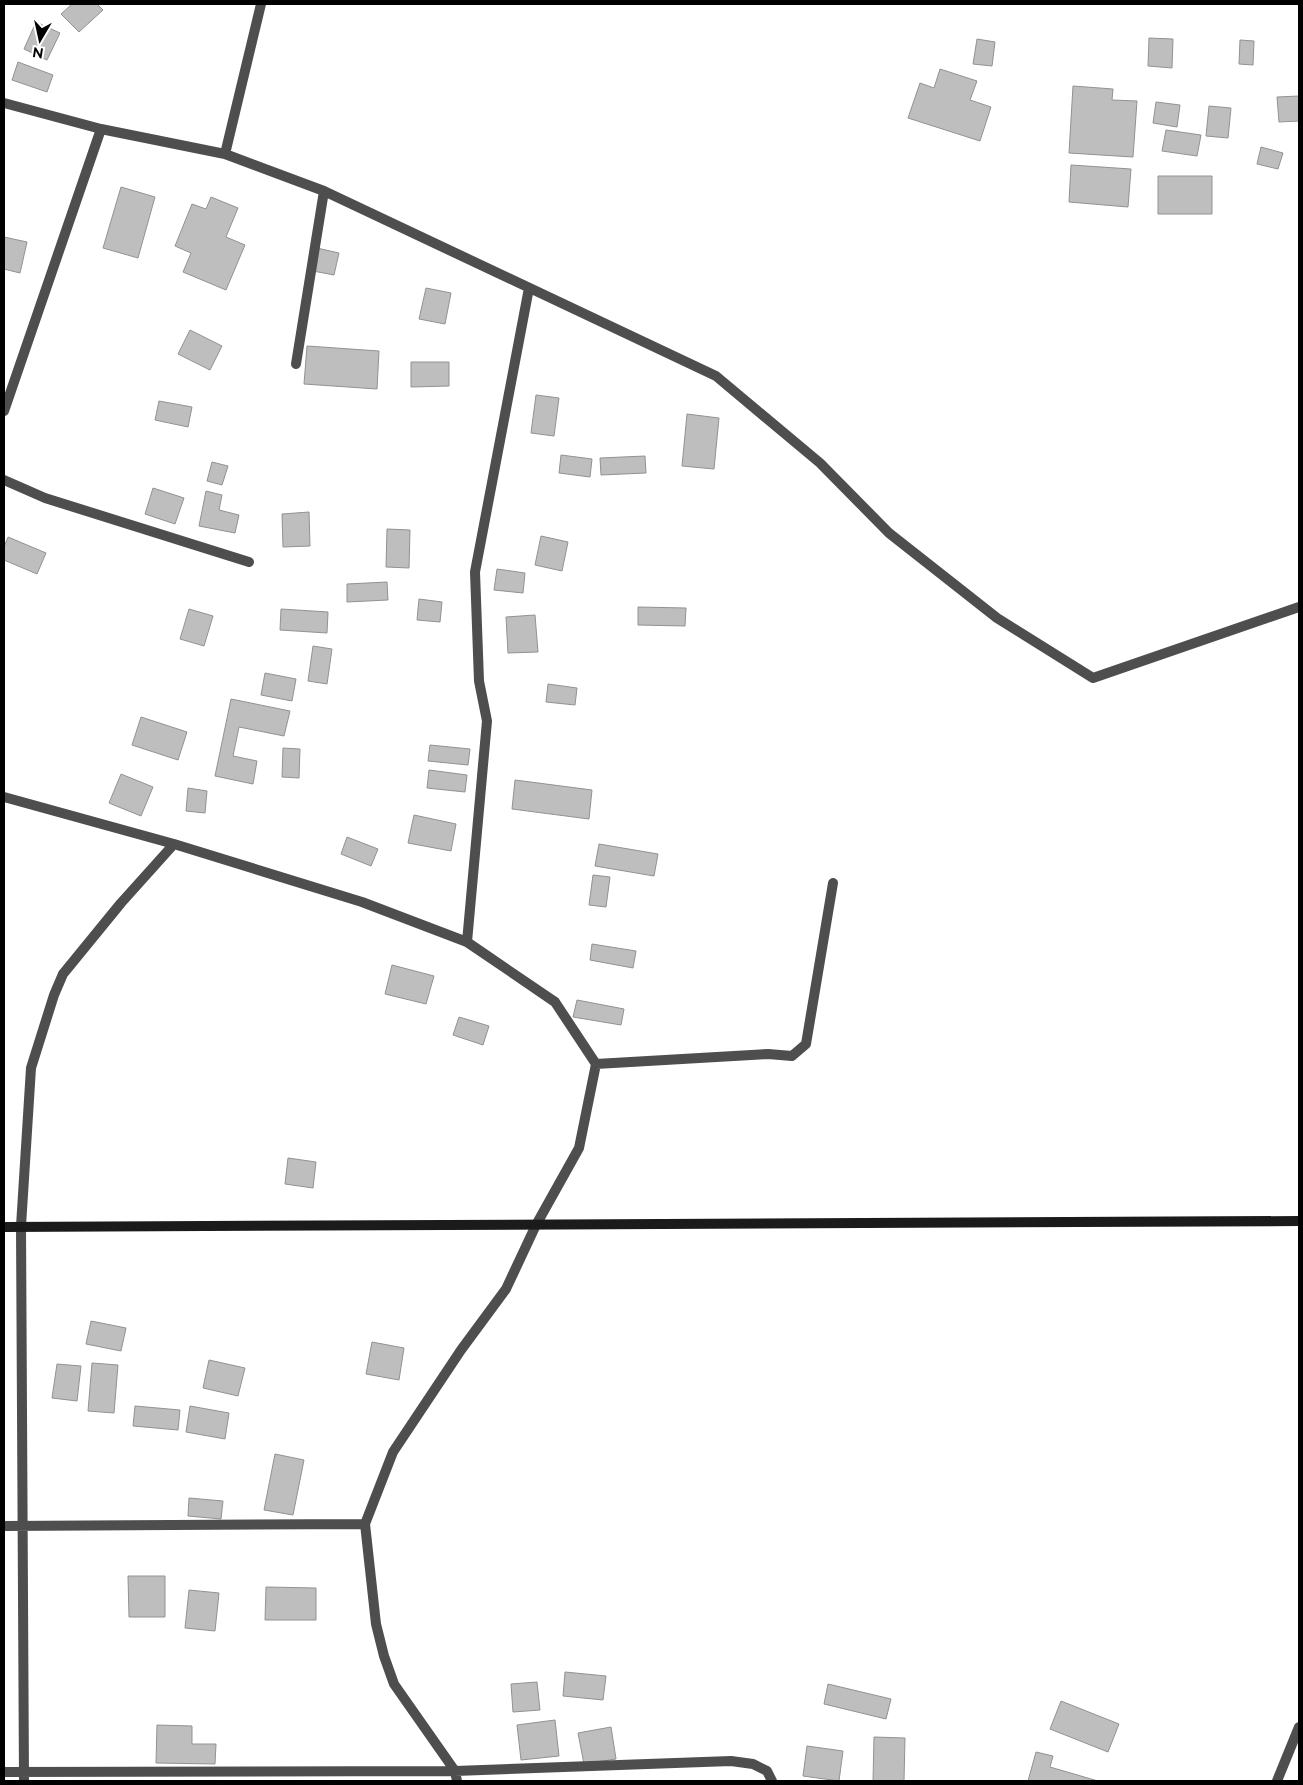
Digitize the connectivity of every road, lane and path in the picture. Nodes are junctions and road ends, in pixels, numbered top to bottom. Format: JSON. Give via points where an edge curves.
{"nodes":[{"id":1,"x":261,"y":4,"type":"edge"},
{"id":2,"x":4,"y":103,"type":"edge"},
{"id":3,"x":101,"y":129,"type":"junction"},
{"id":4,"x":225,"y":154,"type":"junction"},
{"id":5,"x":324,"y":191,"type":"junction"},
{"id":6,"x":529,"y":288,"type":"junction"},
{"id":7,"x":296,"y":364,"type":"dead end"},
{"id":8,"x":4,"y":411,"type":"edge"},
{"id":9,"x":4,"y":480,"type":"edge"},
{"id":10,"x":249,"y":562,"type":"dead end"},
{"id":11,"x":1299,"y":607,"type":"edge"},
{"id":12,"x":4,"y":797,"type":"edge"},
{"id":13,"x":174,"y":844,"type":"junction"},
{"id":14,"x":833,"y":884,"type":"dead end"},
{"id":15,"x":467,"y":942,"type":"junction"},
{"id":16,"x":596,"y":1064,"type":"junction"},
{"id":17,"x":1299,"y":1220,"type":"edge"},
{"id":18,"x":536,"y":1225,"type":"junction"},
{"id":19,"x":21,"y":1226,"type":"junction"},
{"id":20,"x":4,"y":1227,"type":"edge"},
{"id":21,"x":365,"y":1524,"type":"junction"},
{"id":22,"x":4,"y":1526,"type":"edge"},
{"id":23,"x":22,"y":1526,"type":"junction"},
{"id":24,"x":1299,"y":1727,"type":"edge"},
{"id":25,"x":455,"y":1771,"type":"junction"},
{"id":26,"x":4,"y":1772,"type":"edge"},
{"id":27,"x":24,"y":1777,"type":"edge"},
{"id":28,"x":457,"y":1781,"type":"edge"},
{"id":29,"x":772,"y":1781,"type":"edge"},
{"id":30,"x":1277,"y":1781,"type":"edge"}],
"edges":[{"from":1,"to":4,"type":"street"},
{"from":2,"to":3,"type":"street"},
{"from":3,"to":4,"type":"street"},
{"from":3,"to":8,"type":"street"},
{"from":4,"to":5,"type":"street"},
{"from":5,"to":6,"type":"street"},
{"from":5,"to":7,"type":"street"},
{"from":6,"to":11,"type":"street","via":[[716,376],[820,463],[889,533],[997,618],[1093,678]]},
{"from":6,"to":15,"type":"street","via":[[475,572],[479,681],[487,721]]},
{"from":9,"to":10,"type":"street","via":[[45,498]]},
{"from":12,"to":13,"type":"street"},
{"from":13,"to":15,"type":"street","via":[[362,902]]},
{"from":13,"to":19,"type":"street","via":[[84,946],[63,974],[54,995],[30,1068]]},
{"from":14,"to":16,"type":"street","via":[[806,1044],[792,1056],[768,1054]]},
{"from":15,"to":16,"type":"street","via":[[555,1002]]},
{"from":16,"to":18,"type":"street","via":[[579,1148]]},
{"from":17,"to":18,"type":"main road"},
{"from":18,"to":19,"type":"main road"},
{"from":18,"to":21,"type":"street","via":[[506,1289],[392,1452]]},
{"from":19,"to":20,"type":"main road"},
{"from":19,"to":23,"type":"street"},
{"from":21,"to":23,"type":"street"},
{"from":21,"to":25,"type":"street","via":[[376,1624],[394,1684]]},
{"from":22,"to":23,"type":"street"},
{"from":23,"to":27,"type":"street"},
{"from":24,"to":30,"type":"street"},
{"from":25,"to":27,"type":"street"},
{"from":25,"to":28,"type":"street"},
{"from":25,"to":29,"type":"street","via":[[731,1761],[753,1764],[768,1772]]},
{"from":26,"to":27,"type":"street"}]}
